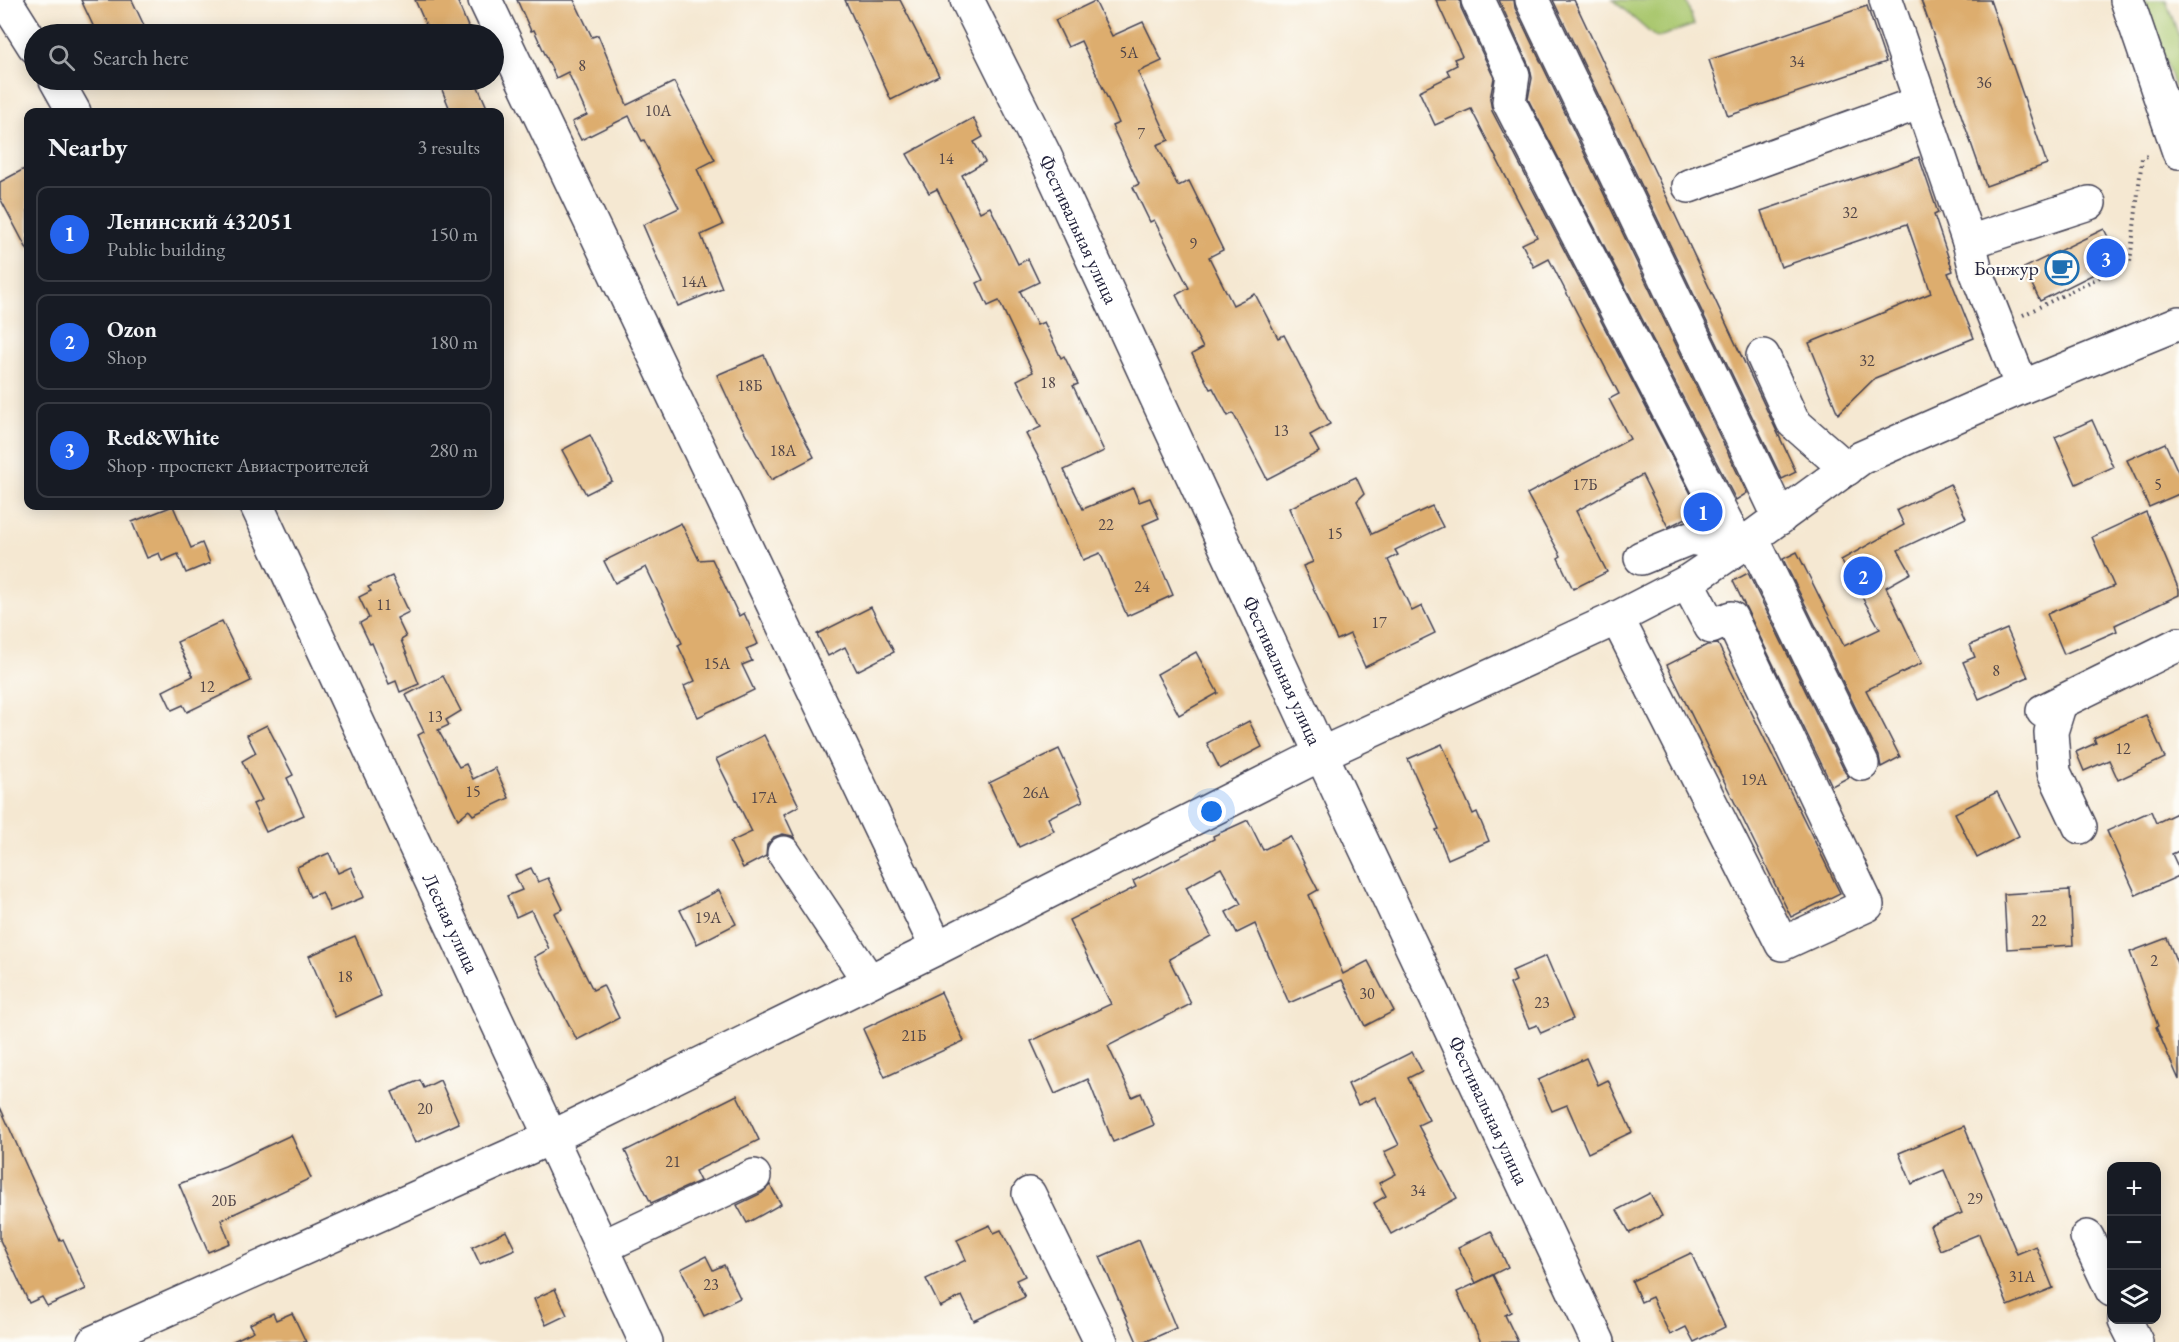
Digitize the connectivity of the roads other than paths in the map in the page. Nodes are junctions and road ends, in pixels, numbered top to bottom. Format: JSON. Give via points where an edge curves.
{"nodes":[{"id":1,"x":5,"y":0,"type":"edge"},
{"id":2,"x":484,"y":0,"type":"edge"},
{"id":3,"x":967,"y":0,"type":"edge"},
{"id":4,"x":1478,"y":0,"type":"edge"},
{"id":5,"x":1532,"y":0,"type":"edge"},
{"id":6,"x":1886,"y":0,"type":"edge"},
{"id":7,"x":2127,"y":0,"type":"edge"},
{"id":8,"x":495,"y":24,"type":"edge"},
{"id":9,"x":24,"y":30,"type":"edge"},
{"id":10,"x":504,"y":42,"type":"edge"},
{"id":11,"x":62,"y":90,"type":"edge"},
{"id":12,"x":1921,"y":102,"type":"junction"},
{"id":13,"x":72,"y":108,"type":"edge"},
{"id":14,"x":2178,"y":149,"type":"edge"},
{"id":15,"x":1689,"y":186,"type":"dead end"},
{"id":16,"x":2089,"y":203,"type":"dead end"},
{"id":17,"x":1969,"y":242,"type":"junction"},
{"id":18,"x":2174,"y":319,"type":"edge"},
{"id":19,"x":1763,"y":356,"type":"dead end"},
{"id":20,"x":2022,"y":387,"type":"junction"},
{"id":21,"x":1847,"y":469,"type":"junction"},
{"id":22,"x":259,"y":510,"type":"edge"},
{"id":23,"x":1780,"y":518,"type":"junction"},
{"id":24,"x":1745,"y":543,"type":"junction"},
{"id":25,"x":1641,"y":558,"type":"dead end"},
{"id":26,"x":1687,"y":582,"type":"junction"},
{"id":27,"x":1617,"y":618,"type":"junction"},
{"id":28,"x":2179,"y":644,"type":"edge"},
{"id":29,"x":1321,"y":754,"type":"junction"},
{"id":30,"x":1862,"y":764,"type":"dead end"},
{"id":31,"x":2080,"y":827,"type":"dead end"},
{"id":32,"x":784,"y":853,"type":"dead end"},
{"id":33,"x":937,"y":948,"type":"junction"},
{"id":34,"x":869,"y":981,"type":"junction"},
{"id":35,"x":550,"y":1138,"type":"junction"},
{"id":36,"x":754,"y":1176,"type":"dead end"},
{"id":37,"x":1029,"y":1194,"type":"dead end"},
{"id":38,"x":2087,"y":1237,"type":"dead end"},
{"id":39,"x":602,"y":1247,"type":"junction"},
{"id":40,"x":2107,"y":1279,"type":"edge"},
{"id":41,"x":2127,"y":1324,"type":"edge"},
{"id":42,"x":94,"y":1342,"type":"edge"},
{"id":43,"x":646,"y":1342,"type":"edge"},
{"id":44,"x":1101,"y":1342,"type":"edge"},
{"id":45,"x":1598,"y":1342,"type":"edge"},
{"id":46,"x":2136,"y":1342,"type":"edge"}],
"edges":[{"from":1,"to":9,"type":"street"},
{"from":2,"to":8,"type":"street"},
{"from":3,"to":29,"type":"street","name":"Фестивальная улица","via":[[1045,156]]},
{"from":4,"to":24,"type":"street","via":[[1513,75],[1509,102]]},
{"from":5,"to":23,"type":"street"},
{"from":6,"to":12,"type":"street"},
{"from":7,"to":14,"type":"street"},
{"from":10,"to":33,"type":"street"},
{"from":11,"to":13,"type":"street"},
{"from":12,"to":15,"type":"street"},
{"from":12,"to":17,"type":"street"},
{"from":16,"to":17,"type":"street"},
{"from":17,"to":20,"type":"street","via":[[1976,271]]},
{"from":18,"to":20,"type":"street"},
{"from":19,"to":21,"type":"street","via":[[1793,422]]},
{"from":20,"to":21,"type":"street","via":[[1861,458]]},
{"from":21,"to":23,"type":"street"},
{"from":22,"to":35,"type":"street","name":"Лесная улица"},
{"from":23,"to":24,"type":"street"},
{"from":24,"to":25,"type":"street","via":[[1690,538]]},
{"from":24,"to":26,"type":"street"},
{"from":24,"to":30,"type":"street"},
{"from":26,"to":27,"type":"street"},
{"from":26,"to":27,"type":"street","via":[[1711,627],[1731,618],[1867,905],[1782,944]]},
{"from":27,"to":29,"type":"street"},
{"from":28,"to":31,"type":"street","via":[[2051,707],[2054,772]]},
{"from":29,"to":33,"type":"street"},
{"from":29,"to":45,"type":"street","name":"Фестивальная улица"},
{"from":32,"to":34,"type":"street"},
{"from":33,"to":34,"type":"street"},
{"from":34,"to":35,"type":"street"},
{"from":35,"to":39,"type":"street","name":"Лесная улица"},
{"from":35,"to":42,"type":"street"},
{"from":36,"to":39,"type":"street"},
{"from":37,"to":44,"type":"street"},
{"from":38,"to":40,"type":"street"},
{"from":39,"to":43,"type":"street","name":"Лесная улица"},
{"from":41,"to":46,"type":"street"}]}
